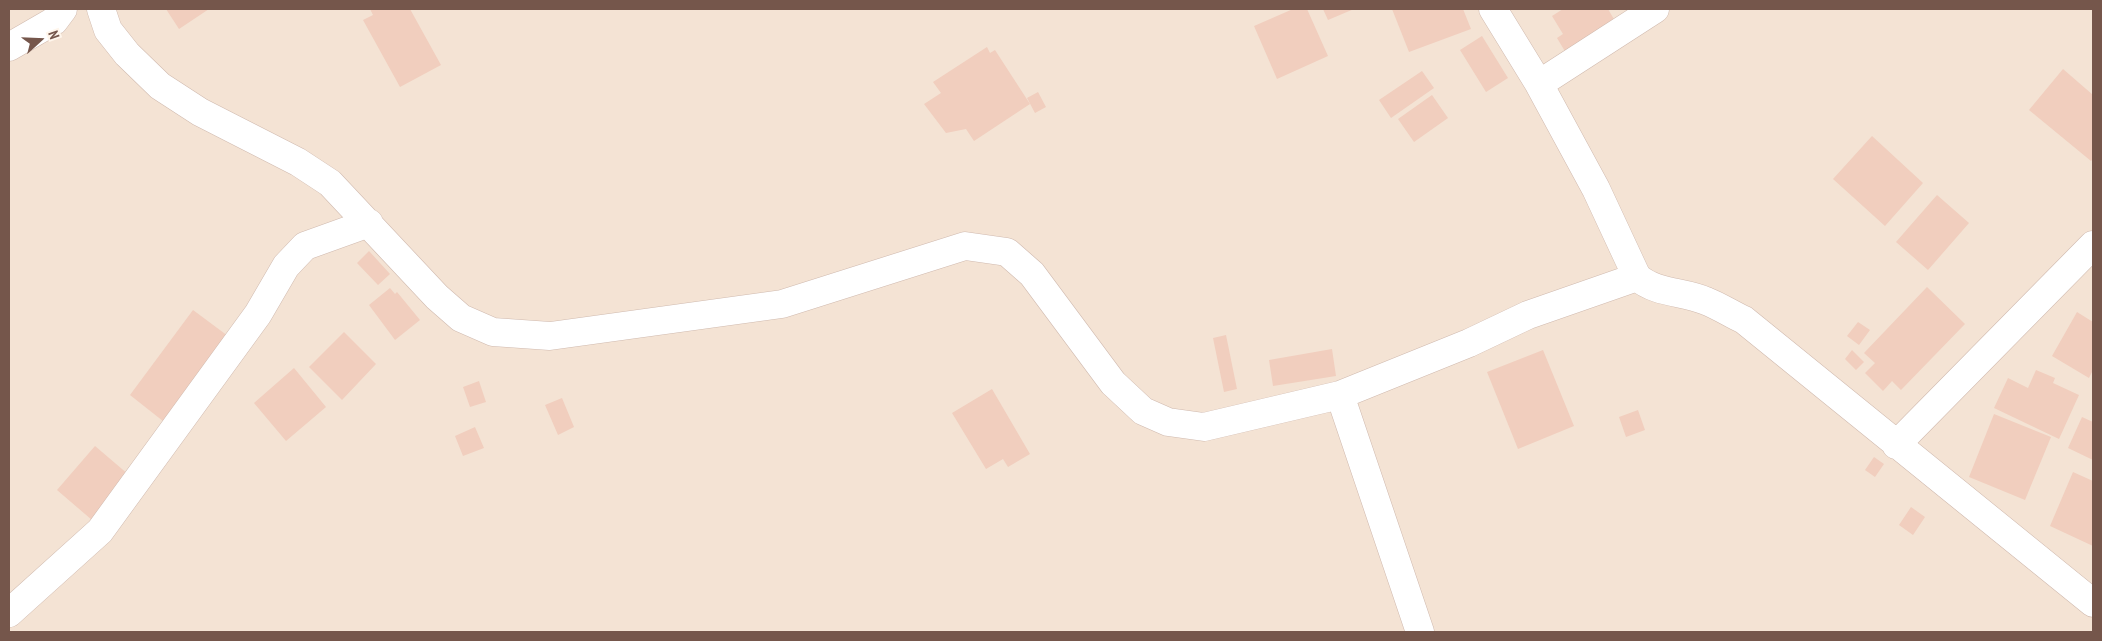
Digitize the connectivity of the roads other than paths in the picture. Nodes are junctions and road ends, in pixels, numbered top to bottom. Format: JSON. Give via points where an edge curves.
{"nodes":[{"id":1,"x":63,"y":9,"type":"edge"},
{"id":2,"x":101,"y":9,"type":"edge"},
{"id":3,"x":1493,"y":9,"type":"edge"},
{"id":4,"x":1655,"y":9,"type":"edge"},
{"id":5,"x":9,"y":47,"type":"edge"},
{"id":6,"x":1538,"y":84,"type":"junction"},
{"id":7,"x":370,"y":223,"type":"junction"},
{"id":8,"x":2093,"y":245,"type":"edge"},
{"id":9,"x":1637,"y":277,"type":"junction"},
{"id":10,"x":1340,"y":395,"type":"junction"},
{"id":11,"x":1896,"y":445,"type":"junction"},
{"id":12,"x":2093,"y":603,"type":"edge"},
{"id":13,"x":9,"y":613,"type":"edge"},
{"id":14,"x":1420,"y":632,"type":"edge"}],
"edges":[{"from":1,"to":5,"type":"street","via":[[54,21]]},
{"from":2,"to":7,"type":"street","via":[[108,30],[160,86],[200,112],[298,162],[330,183]]},
{"from":3,"to":6,"type":"street"},
{"from":4,"to":6,"type":"street"},
{"from":6,"to":9,"type":"street","via":[[1596,189]]},
{"from":7,"to":10,"type":"street","via":[[461,318],[494,332],[550,336],[782,304],[965,246],[1007,252],[1032,274],[1113,383],[1143,411],[1168,422],[1204,427]]},
{"from":7,"to":13,"type":"street","via":[[305,246],[286,266],[258,314],[100,531]]},
{"from":8,"to":11,"type":"street"},
{"from":9,"to":10,"type":"street","via":[[1528,315],[1469,344]]},
{"from":9,"to":11,"type":"street","via":[[1668,292],[1704,300],[1744,320]]},
{"from":10,"to":14,"type":"street"},
{"from":11,"to":12,"type":"street"}]}
